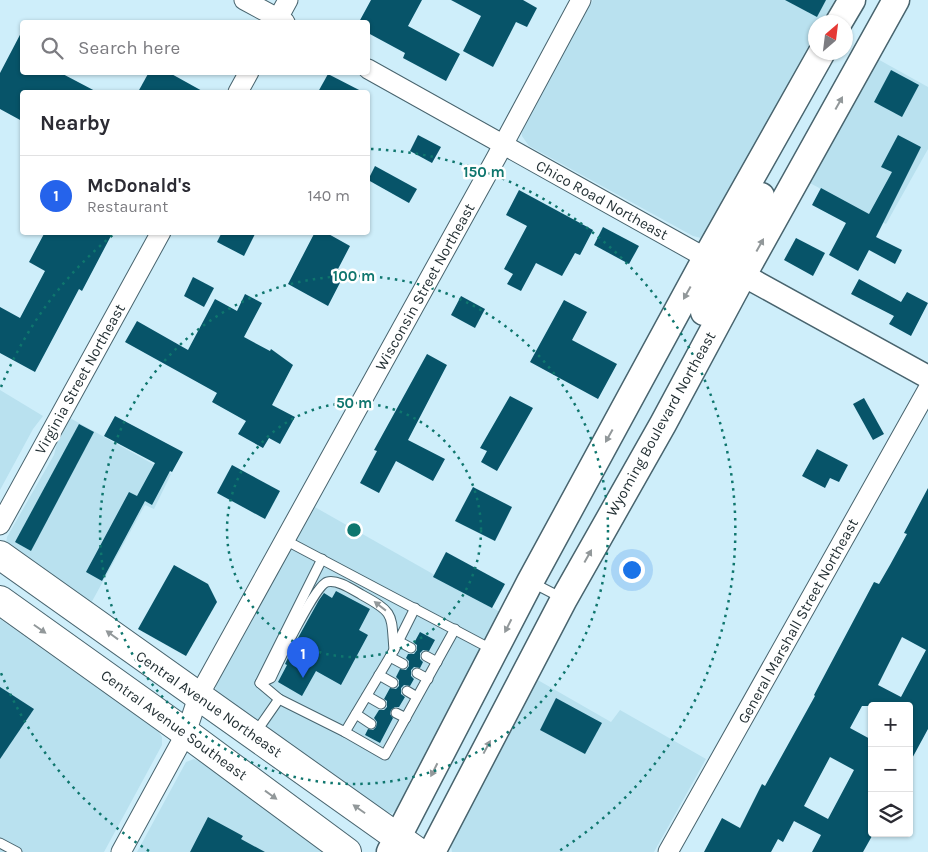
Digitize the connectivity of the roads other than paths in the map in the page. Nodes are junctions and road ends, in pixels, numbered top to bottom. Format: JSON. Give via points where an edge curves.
{"nodes":[{"id":1,"x":244,"y":0,"type":"edge"},
{"id":2,"x":288,"y":0,"type":"edge"},
{"id":3,"x":580,"y":0,"type":"edge"},
{"id":4,"x":852,"y":0,"type":"edge"},
{"id":5,"x":896,"y":0,"type":"edge"},
{"id":6,"x":843,"y":15,"type":"edge"},
{"id":7,"x":278,"y":20,"type":"edge"},
{"id":8,"x":280,"y":20,"type":"edge"},
{"id":9,"x":818,"y":60,"type":"edge"},
{"id":10,"x":370,"y":70,"type":"edge"},
{"id":11,"x":247,"y":75,"type":"edge"},
{"id":12,"x":239,"y":90,"type":"edge"},
{"id":13,"x":776,"y":135,"type":"junction"},
{"id":14,"x":502,"y":145,"type":"junction"},
{"id":15,"x":159,"y":235,"type":"edge"},
{"id":16,"x":706,"y":258,"type":"junction"},
{"id":17,"x":743,"y":276,"type":"junction"},
{"id":18,"x":928,"y":377,"type":"edge"},
{"id":19,"x":928,"y":389,"type":"edge"},
{"id":20,"x":663,"y":424,"type":"junction"},
{"id":21,"x":0,"y":525,"type":"edge"},
{"id":22,"x":285,"y":540,"type":"junction"},
{"id":23,"x":0,"y":554,"type":"edge"},
{"id":24,"x":322,"y":559,"type":"junction"},
{"id":25,"x":530,"y":582,"type":"junction"},
{"id":26,"x":564,"y":599,"type":"junction"},
{"id":27,"x":0,"y":600,"type":"edge"},
{"id":28,"x":415,"y":608,"type":"junction"},
{"id":29,"x":455,"y":629,"type":"junction"},
{"id":30,"x":398,"y":641,"type":"junction"},
{"id":31,"x":411,"y":648,"type":"dead end"},
{"id":32,"x":495,"y":651,"type":"junction"},
{"id":33,"x":392,"y":654,"type":"junction"},
{"id":34,"x":426,"y":656,"type":"dead end"},
{"id":35,"x":437,"y":662,"type":"junction"},
{"id":36,"x":403,"y":664,"type":"dead end"},
{"id":37,"x":417,"y":673,"type":"dead end"},
{"id":38,"x":379,"y":675,"type":"junction"},
{"id":39,"x":428,"y":678,"type":"junction"},
{"id":40,"x":260,"y":683,"type":"junction"},
{"id":41,"x":393,"y":683,"type":"dead end"},
{"id":42,"x":407,"y":691,"type":"dead end"},
{"id":43,"x":367,"y":696,"type":"junction"},
{"id":44,"x":198,"y":697,"type":"junction"},
{"id":45,"x":418,"y":697,"type":"junction"},
{"id":46,"x":279,"y":699,"type":"junction"},
{"id":47,"x":381,"y":704,"type":"dead end"},
{"id":48,"x":396,"y":712,"type":"dead end"},
{"id":49,"x":356,"y":714,"type":"junction"},
{"id":50,"x":406,"y":718,"type":"junction"},
{"id":51,"x":371,"y":724,"type":"dead end"},
{"id":52,"x":386,"y":731,"type":"dead end"},
{"id":53,"x":346,"y":732,"type":"junction"},
{"id":54,"x":186,"y":733,"type":"junction"},
{"id":55,"x":253,"y":736,"type":"junction"},
{"id":56,"x":396,"y":736,"type":"junction"},
{"id":57,"x":0,"y":843,"type":"edge"},
{"id":58,"x":402,"y":847,"type":"edge"},
{"id":59,"x":17,"y":852,"type":"edge"},
{"id":60,"x":121,"y":852,"type":"edge"},
{"id":61,"x":348,"y":852,"type":"edge"},
{"id":62,"x":432,"y":852,"type":"edge"},
{"id":63,"x":668,"y":852,"type":"edge"}],
"edges":[{"from":1,"to":7,"type":"street"},
{"from":2,"to":8,"type":"street"},
{"from":3,"to":14,"type":"street","name":"Wisconsin Street Northeast"},
{"from":4,"to":6,"type":"main road"},
{"from":17,"to":5,"type":"main road","name":"Wyoming Boulevard Northeast","one_way":true},
{"from":9,"to":13,"type":"main road"},
{"from":10,"to":14,"type":"street","name":"Chico Road Northeast"},
{"from":11,"to":12,"type":"street"},
{"from":13,"to":16,"type":"main road"},
{"from":13,"to":17,"type":"main road","via":[[771,177],[732,251],[733,267]]},
{"from":14,"to":16,"type":"street","name":"Chico Road Northeast"},
{"from":14,"to":22,"type":"street","name":"Wisconsin Street Northeast"},
{"from":15,"to":21,"type":"street","name":"Virginia Street Northeast"},
{"from":16,"to":20,"type":"main road","via":[[715,266],[720,279],[662,392],[659,409]]},
{"from":16,"to":25,"type":"main road","one_way":true},
{"from":17,"to":18,"type":"street"},
{"from":17,"to":20,"type":"main road","name":"Wyoming Boulevard Northeast"},
{"from":19,"to":63,"type":"street","name":"General Marshall Street Northeast"},
{"from":26,"to":20,"type":"main road","name":"Wyoming Boulevard Northeast","one_way":true},
{"from":22,"to":24,"type":"lane"},
{"from":22,"to":44,"type":"street","name":"Wisconsin Street Northeast"},
{"from":44,"to":23,"type":"main road","name":"Central Avenue Northeast","one_way":true},
{"from":24,"to":28,"type":"lane"},
{"from":24,"to":40,"type":"lane"},
{"from":25,"to":26,"type":"lane"},
{"from":25,"to":32,"type":"main road","one_way":true},
{"from":62,"to":26,"type":"main road","name":"Wyoming Boulevard Northeast","one_way":true},
{"from":27,"to":54,"type":"main road","name":"Central Avenue Southeast","one_way":true},
{"from":28,"to":29,"type":"lane"},
{"from":28,"to":30,"type":"lane"},
{"from":29,"to":32,"type":"lane"},
{"from":29,"to":35,"type":"lane"},
{"from":30,"to":31,"type":"lane"},
{"from":30,"to":33,"type":"lane"},
{"from":32,"to":58,"type":"main road","one_way":true},
{"from":33,"to":36,"type":"lane"},
{"from":33,"to":38,"type":"lane"},
{"from":33,"to":40,"type":"lane","one_way":true,"via":[[391,618],[384,607],[354,590],[326,582],[308,606],[270,678]]},
{"from":34,"to":35,"type":"lane"},
{"from":35,"to":39,"type":"lane"},
{"from":37,"to":39,"type":"lane"},
{"from":38,"to":41,"type":"lane"},
{"from":38,"to":43,"type":"lane"},
{"from":39,"to":45,"type":"lane"},
{"from":40,"to":46,"type":"lane"},
{"from":42,"to":45,"type":"lane"},
{"from":43,"to":47,"type":"lane"},
{"from":43,"to":49,"type":"lane"},
{"from":44,"to":54,"type":"street","name":"Wisconsin Street Northeast"},
{"from":44,"to":55,"type":"main road","name":"Central Avenue Northeast"},
{"from":45,"to":50,"type":"lane"},
{"from":46,"to":53,"type":"lane"},
{"from":46,"to":55,"type":"lane"},
{"from":48,"to":50,"type":"lane"},
{"from":49,"to":51,"type":"lane"},
{"from":49,"to":53,"type":"lane"},
{"from":50,"to":56,"type":"lane"},
{"from":52,"to":56,"type":"lane"},
{"from":53,"to":56,"type":"lane","via":[[385,755]]},
{"from":54,"to":60,"type":"street","name":"Wisconsin Street Northeast"},
{"from":54,"to":61,"type":"main road","name":"Central Avenue Southeast","one_way":true},
{"from":58,"to":55,"type":"main road","name":"Central Avenue Northeast","one_way":true},
{"from":57,"to":59,"type":"lane"}]}
